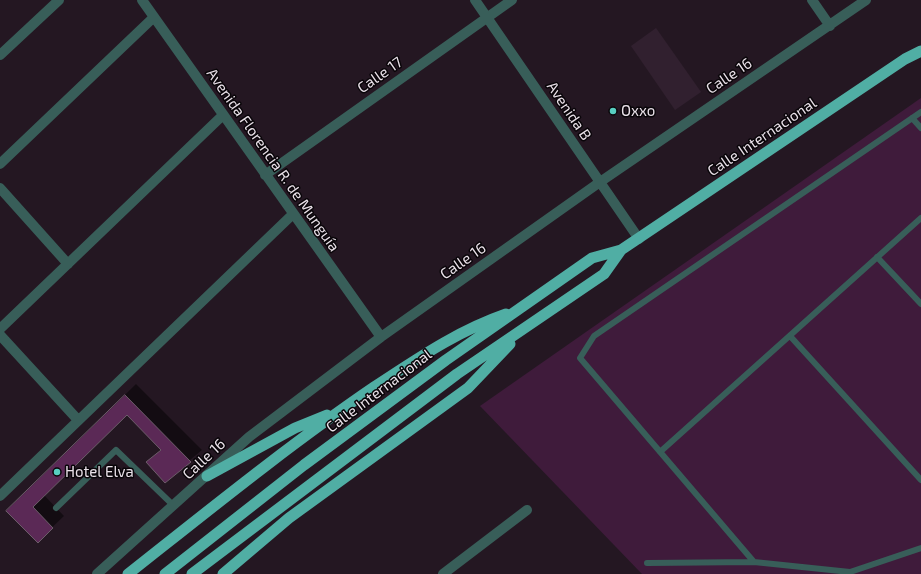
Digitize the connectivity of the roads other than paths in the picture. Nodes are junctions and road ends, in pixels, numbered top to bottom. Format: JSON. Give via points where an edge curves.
{"nodes":[{"id":1,"x":59,"y":0,"type":"edge"},
{"id":2,"x":475,"y":0,"type":"edge"},
{"id":3,"x":512,"y":0,"type":"edge"},
{"id":4,"x":812,"y":0,"type":"edge"},
{"id":5,"x":866,"y":0,"type":"edge"},
{"id":6,"x":145,"y":1,"type":"edge"},
{"id":7,"x":154,"y":17,"type":"junction"},
{"id":8,"x":487,"y":17,"type":"junction"},
{"id":9,"x":830,"y":26,"type":"junction"},
{"id":10,"x":921,"y":51,"type":"edge"},
{"id":11,"x":0,"y":55,"type":"edge"},
{"id":12,"x":921,"y":112,"type":"edge"},
{"id":13,"x":223,"y":115,"type":"junction"},
{"id":14,"x":912,"y":118,"type":"junction"},
{"id":15,"x":921,"y":128,"type":"edge"},
{"id":16,"x":0,"y":164,"type":"edge"},
{"id":17,"x":265,"y":175,"type":"junction"},
{"id":18,"x":600,"y":182,"type":"junction"},
{"id":19,"x":0,"y":188,"type":"edge"},
{"id":20,"x":292,"y":214,"type":"junction"},
{"id":21,"x":921,"y":218,"type":"edge"},
{"id":22,"x":639,"y":239,"type":"junction"},
{"id":23,"x":622,"y":250,"type":"junction"},
{"id":24,"x":877,"y":257,"type":"junction"},
{"id":25,"x":68,"y":264,"type":"junction"},
{"id":26,"x":921,"y":304,"type":"edge"},
{"id":27,"x":518,"y":310,"type":"junction"},
{"id":28,"x":0,"y":329,"type":"edge"},
{"id":29,"x":520,"y":332,"type":"junction"},
{"id":30,"x":0,"y":335,"type":"edge"},
{"id":31,"x":790,"y":336,"type":"junction"},
{"id":32,"x":381,"y":337,"type":"junction"},
{"id":33,"x":344,"y":408,"type":"junction"},
{"id":34,"x":78,"y":420,"type":"junction"},
{"id":35,"x":660,"y":452,"type":"junction"},
{"id":36,"x":207,"y":476,"type":"junction"},
{"id":37,"x":921,"y":480,"type":"edge"},
{"id":38,"x":0,"y":496,"type":"edge"},
{"id":39,"x":174,"y":506,"type":"junction"},
{"id":40,"x":56,"y":508,"type":"dead end"},
{"id":41,"x":527,"y":510,"type":"dead end"},
{"id":42,"x":921,"y":548,"type":"edge"},
{"id":43,"x":754,"y":562,"type":"junction"},
{"id":44,"x":647,"y":563,"type":"dead end"},
{"id":45,"x":97,"y":574,"type":"edge"},
{"id":46,"x":128,"y":574,"type":"edge"},
{"id":47,"x":165,"y":574,"type":"edge"},
{"id":48,"x":192,"y":574,"type":"edge"},
{"id":49,"x":223,"y":574,"type":"edge"},
{"id":50,"x":443,"y":574,"type":"edge"}],
"edges":[{"from":1,"to":11,"type":"street"},
{"from":2,"to":8,"type":"street","name":"Avenida B"},
{"from":3,"to":8,"type":"street","name":"Calle 17"},
{"from":4,"to":9,"type":"street"},
{"from":5,"to":9,"type":"street","name":"Calle 16"},
{"from":6,"to":7,"type":"street","name":"Avenida Florencia R. de Munguía"},
{"from":7,"to":13,"type":"street","name":"Avenida Florencia R. de Munguía"},
{"from":7,"to":16,"type":"street"},
{"from":8,"to":17,"type":"street","name":"Calle 17"},
{"from":8,"to":18,"type":"street","name":"Avenida B"},
{"from":9,"to":18,"type":"street","name":"Calle 16"},
{"from":10,"to":22,"type":"highway","name":"Calle Internacional","via":[[832,107]]},
{"from":12,"to":14,"type":"lane"},
{"from":13,"to":17,"type":"street","name":"Avenida Florencia R. de Munguía"},
{"from":13,"to":25,"type":"street"},
{"from":14,"to":15,"type":"lane"},
{"from":14,"to":35,"type":"lane","via":[[594,336],[580,358]]},
{"from":17,"to":20,"type":"street","name":"Avenida Florencia R. de Munguía"},
{"from":18,"to":22,"type":"street","name":"Avenida B"},
{"from":18,"to":32,"type":"street","name":"Calle 16"},
{"from":19,"to":25,"type":"street"},
{"from":20,"to":32,"type":"street","name":"Avenida Florencia R. de Munguía"},
{"from":20,"to":34,"type":"street"},
{"from":21,"to":24,"type":"lane"},
{"from":22,"to":23,"type":"highway","name":"Calle Internacional"},
{"from":23,"to":27,"type":"highway","name":"Calle Internacional","via":[[592,258]]},
{"from":23,"to":29,"type":"highway","name":"Calle Internacional","via":[[604,274]]},
{"from":24,"to":26,"type":"lane"},
{"from":24,"to":31,"type":"lane"},
{"from":25,"to":28,"type":"street"},
{"from":27,"to":33,"type":"highway","via":[[461,332]]},
{"from":27,"to":47,"type":"highway","name":"Calle Internacional","via":[[304,465]]},
{"from":29,"to":48,"type":"highway","name":"Calle Internacional","via":[[457,374]]},
{"from":29,"to":49,"type":"highway","via":[[468,388],[289,518]]},
{"from":30,"to":34,"type":"street"},
{"from":31,"to":35,"type":"lane"},
{"from":31,"to":37,"type":"lane"},
{"from":32,"to":36,"type":"street","name":"Calle 16","via":[[249,437]]},
{"from":33,"to":36,"type":"highway","via":[[295,428]]},
{"from":33,"to":46,"type":"highway"},
{"from":34,"to":38,"type":"street"},
{"from":35,"to":43,"type":"lane"},
{"from":36,"to":39,"type":"street","name":"Calle 16"},
{"from":39,"to":40,"type":"lane","via":[[116,450]]},
{"from":39,"to":45,"type":"street","name":"Calle 16"},
{"from":41,"to":50,"type":"street"},
{"from":42,"to":43,"type":"lane","via":[[850,572]]},
{"from":43,"to":44,"type":"lane"}]}
